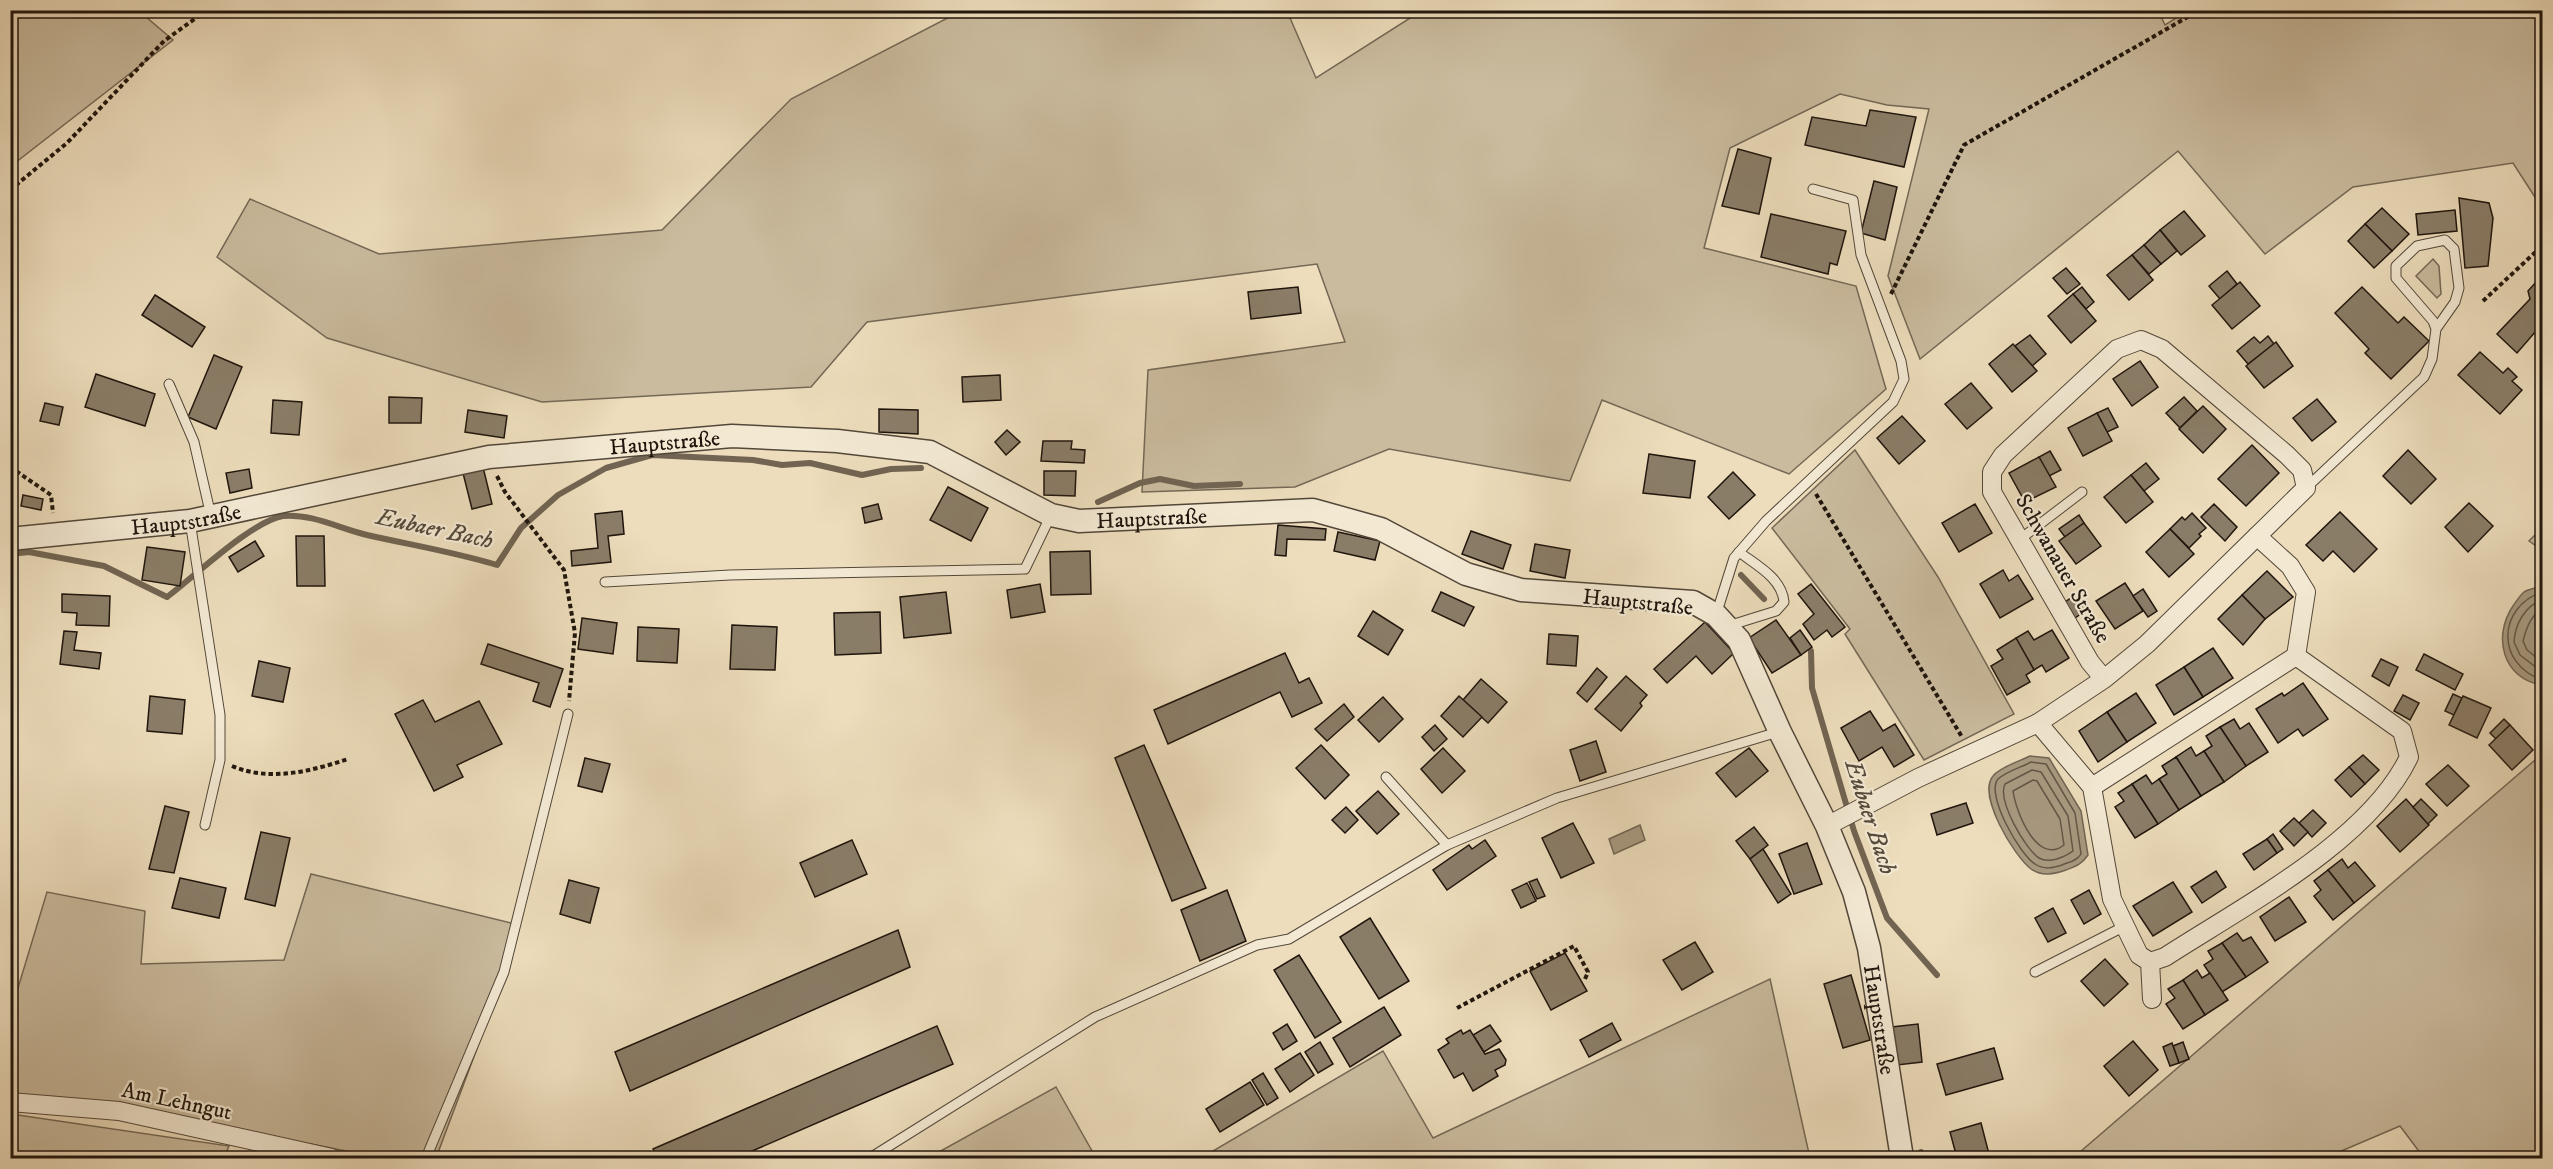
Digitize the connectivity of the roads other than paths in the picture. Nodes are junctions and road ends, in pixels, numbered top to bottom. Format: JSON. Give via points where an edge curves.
{"nodes":[{"id":1,"x":1813,"y":189,"type":"dead end"},
{"id":2,"x":2436,"y":329,"type":"junction"},
{"id":3,"x":169,"y":384,"type":"dead end"},
{"id":4,"x":2306,"y":488,"type":"junction"},
{"id":5,"x":2082,"y":492,"type":"dead end"},
{"id":6,"x":1052,"y":515,"type":"junction"},
{"id":7,"x":201,"y":518,"type":"junction"},
{"id":8,"x":2257,"y":537,"type":"junction"},
{"id":9,"x":10,"y":539,"type":"edge"},
{"id":10,"x":2019,"y":540,"type":"junction"},
{"id":11,"x":1738,"y":552,"type":"junction"},
{"id":12,"x":605,"y":582,"type":"dead end"},
{"id":13,"x":1722,"y":620,"type":"junction"},
{"id":14,"x":2296,"y":656,"type":"junction"},
{"id":15,"x":2104,"y":679,"type":"junction"},
{"id":16,"x":568,"y":714,"type":"road end"},
{"id":17,"x":2038,"y":723,"type":"junction"},
{"id":18,"x":1780,"y":732,"type":"junction"},
{"id":19,"x":1386,"y":777,"type":"dead end"},
{"id":20,"x":2092,"y":787,"type":"junction"},
{"id":21,"x":1832,"y":823,"type":"junction"},
{"id":22,"x":205,"y":825,"type":"dead end"},
{"id":23,"x":1447,"y":844,"type":"junction"},
{"id":24,"x":2125,"y":926,"type":"junction"},
{"id":25,"x":2150,"y":962,"type":"junction"},
{"id":26,"x":2035,"y":972,"type":"dead end"},
{"id":27,"x":2152,"y":999,"type":"dead end"},
{"id":28,"x":10,"y":1102,"type":"edge"},
{"id":29,"x":332,"y":1158,"type":"edge"},
{"id":30,"x":426,"y":1158,"type":"edge"},
{"id":31,"x":870,"y":1158,"type":"edge"},
{"id":32,"x":1902,"y":1158,"type":"edge"}],
"edges":[{"from":1,"to":11,"type":"lane","via":[[1853,200],[1861,255],[1884,310],[1904,379],[1893,402]]},
{"from":2,"to":2,"type":"lane","name":"Schwanauer Straße","via":[[2455,302],[2459,288],[2454,249],[2445,240],[2417,246],[2397,266],[2396,278]]},
{"from":2,"to":4,"type":"lane","name":"Schwanauer Straße","via":[[2432,359],[2424,377]]},
{"from":3,"to":7,"type":"lane","via":[[194,442]]},
{"from":4,"to":8,"type":"street","name":"Schwanauer Straße"},
{"from":4,"to":10,"type":"street","name":"Schwanauer Straße","via":[[2302,470],[2287,455],[2162,349],[2142,340],[2117,349],[2003,455],[1992,472],[1992,492]]},
{"from":5,"to":10,"type":"lane"},
{"from":6,"to":7,"type":"street","name":"Hauptstraße","via":[[930,452],[837,441],[732,436],[489,457]]},
{"from":6,"to":12,"type":"lane","via":[[1025,569],[753,574]]},
{"from":6,"to":13,"type":"street","name":"Hauptstraße","via":[[1079,520],[1314,510],[1381,529],[1466,574],[1521,590],[1693,602]]},
{"from":7,"to":9,"type":"street","name":"Hauptstraße"},
{"from":7,"to":22,"type":"lane","via":[[201,589],[220,715],[220,760]]},
{"from":8,"to":14,"type":"street","via":[[2290,566],[2306,591]]},
{"from":8,"to":15,"type":"street","name":"Schwanauer Straße","via":[[2147,644]]},
{"from":10,"to":15,"type":"street","name":"Schwanauer Straße","via":[[2090,662]]},
{"from":11,"to":13,"type":"lane"},
{"from":11,"to":13,"type":"lane","via":[[1776,580],[1784,602],[1776,611]]},
{"from":13,"to":18,"type":"street","name":"Hauptstraße","via":[[1739,640]]},
{"from":14,"to":20,"type":"street"},
{"from":14,"to":25,"type":"street","via":[[2402,731],[2409,757],[2399,778],[2337,841],[2304,866],[2165,957]]},
{"from":15,"to":17,"type":"street","name":"Schwanauer Straße"},
{"from":16,"to":30,"type":"lane","via":[[504,972]]},
{"from":17,"to":20,"type":"street"},
{"from":17,"to":21,"type":"street","name":"Schwanauer Straße"},
{"from":18,"to":21,"type":"street","name":"Hauptstraße"},
{"from":18,"to":23,"type":"lane","via":[[1557,798]]},
{"from":19,"to":23,"type":"lane"},
{"from":20,"to":24,"type":"street","via":[[2112,899]]},
{"from":21,"to":32,"type":"street","name":"Hauptstraße","via":[[1869,948]]},
{"from":23,"to":31,"type":"lane","via":[[1288,939],[1257,945],[1095,1017]]},
{"from":24,"to":25,"type":"street","via":[[2139,956]]},
{"from":24,"to":26,"type":"lane"},
{"from":25,"to":27,"type":"street"},
{"from":28,"to":29,"type":"street","name":"Am Lehngut","via":[[119,1111]]}]}
